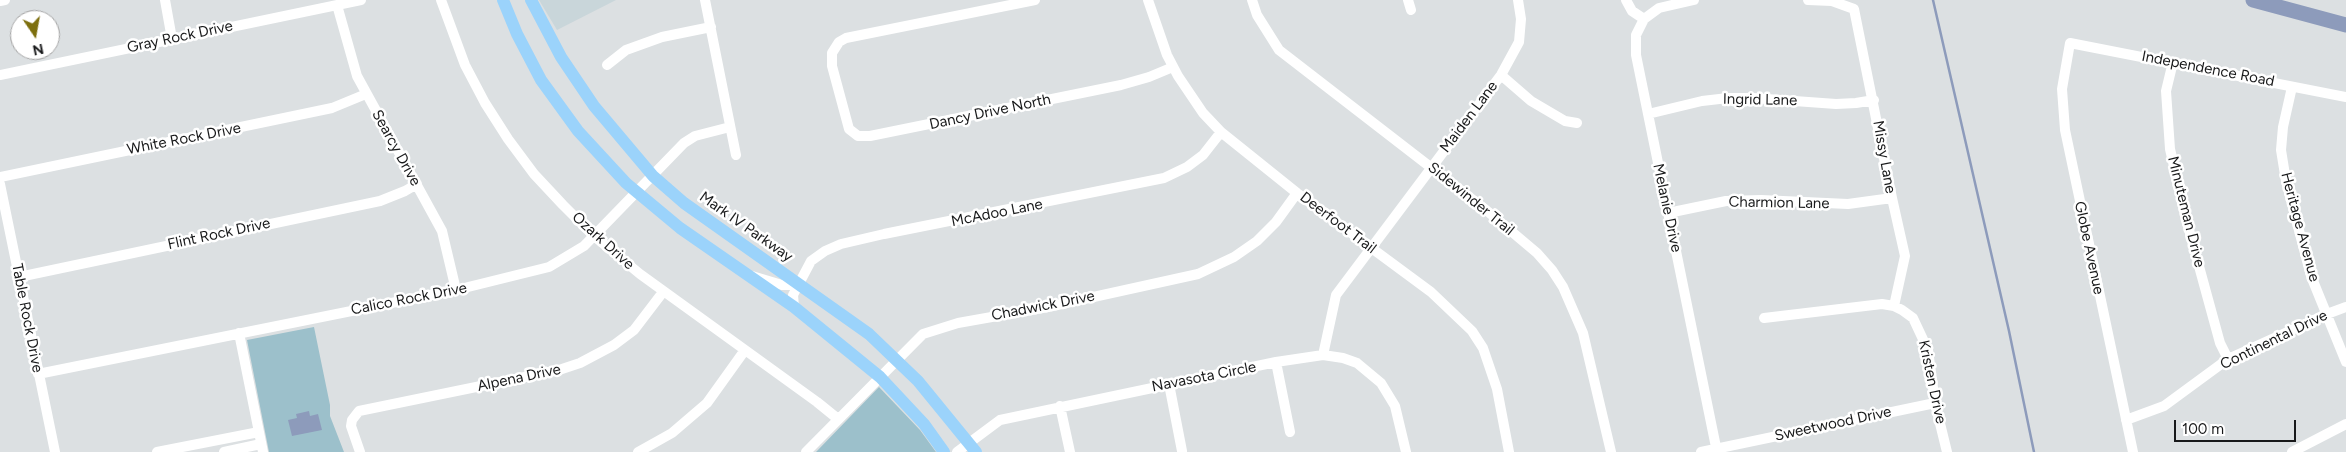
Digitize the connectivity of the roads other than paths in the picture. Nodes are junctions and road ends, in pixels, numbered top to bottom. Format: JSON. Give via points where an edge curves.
{"nodes":[{"id":1,"x":5,"y":0,"type":"edge"},
{"id":2,"x":165,"y":0,"type":"edge"},
{"id":3,"x":360,"y":0,"type":"edge"},
{"id":4,"x":441,"y":0,"type":"edge"},
{"id":5,"x":504,"y":0,"type":"edge"},
{"id":6,"x":531,"y":0,"type":"edge"},
{"id":7,"x":705,"y":0,"type":"edge"},
{"id":8,"x":1035,"y":0,"type":"edge"},
{"id":9,"x":1148,"y":0,"type":"edge"},
{"id":10,"x":1252,"y":0,"type":"edge"},
{"id":11,"x":1518,"y":0,"type":"edge"},
{"id":12,"x":1626,"y":0,"type":"edge"},
{"id":13,"x":1694,"y":0,"type":"edge"},
{"id":14,"x":1808,"y":0,"type":"edge"},
{"id":15,"x":0,"y":1,"type":"edge"},
{"id":16,"x":337,"y":5,"type":"junction"},
{"id":17,"x":1644,"y":19,"type":"junction"},
{"id":18,"x":711,"y":27,"type":"junction"},
{"id":19,"x":172,"y":39,"type":"junction"},
{"id":20,"x":2070,"y":43,"type":"joint"},
{"id":21,"x":2173,"y":62,"type":"junction"},
{"id":22,"x":607,"y":65,"type":"dead end"},
{"id":23,"x":1174,"y":67,"type":"junction"},
{"id":24,"x":0,"y":75,"type":"edge"},
{"id":25,"x":1501,"y":75,"type":"junction"},
{"id":26,"x":2292,"y":87,"type":"junction"},
{"id":27,"x":366,"y":94,"type":"junction"},
{"id":28,"x":2346,"y":97,"type":"edge"},
{"id":29,"x":1874,"y":100,"type":"junction"},
{"id":30,"x":1648,"y":114,"type":"junction"},
{"id":31,"x":1577,"y":123,"type":"dead end"},
{"id":32,"x":730,"y":127,"type":"junction"},
{"id":33,"x":1221,"y":132,"type":"junction"},
{"id":34,"x":736,"y":155,"type":"dead end"},
{"id":35,"x":1432,"y":167,"type":"junction"},
{"id":36,"x":653,"y":176,"type":"junction"},
{"id":37,"x":0,"y":177,"type":"edge"},
{"id":38,"x":0,"y":184,"type":"edge"},
{"id":39,"x":417,"y":184,"type":"junction"},
{"id":40,"x":635,"y":191,"type":"junction"},
{"id":41,"x":1297,"y":193,"type":"junction"},
{"id":42,"x":1892,"y":198,"type":"junction"},
{"id":43,"x":1668,"y":213,"type":"junction"},
{"id":44,"x":594,"y":236,"type":"junction"},
{"id":45,"x":1371,"y":248,"type":"junction"},
{"id":46,"x":747,"y":274,"type":"junction"},
{"id":47,"x":18,"y":276,"type":"junction"},
{"id":48,"x":800,"y":285,"type":"junction"},
{"id":49,"x":456,"y":290,"type":"junction"},
{"id":50,"x":663,"y":292,"type":"junction"},
{"id":51,"x":1894,"y":306,"type":"junction"},
{"id":52,"x":794,"y":307,"type":"junction"},
{"id":53,"x":2346,"y":307,"type":"edge"},
{"id":54,"x":2327,"y":314,"type":"junction"},
{"id":55,"x":1764,"y":318,"type":"dead end"},
{"id":56,"x":239,"y":334,"type":"junction"},
{"id":57,"x":745,"y":350,"type":"junction"},
{"id":58,"x":1323,"y":355,"type":"junction"},
{"id":59,"x":2228,"y":359,"type":"junction"},
{"id":60,"x":897,"y":360,"type":"junction"},
{"id":61,"x":1276,"y":362,"type":"junction"},
{"id":62,"x":2346,"y":362,"type":"edge"},
{"id":63,"x":38,"y":374,"type":"junction"},
{"id":64,"x":880,"y":377,"type":"junction"},
{"id":65,"x":1169,"y":384,"type":"junction"},
{"id":66,"x":1936,"y":403,"type":"junction"},
{"id":67,"x":1060,"y":406,"type":"junction"},
{"id":68,"x":838,"y":419,"type":"junction"},
{"id":69,"x":2126,"y":420,"type":"junction"},
{"id":70,"x":2346,"y":424,"type":"edge"},
{"id":71,"x":259,"y":432,"type":"junction"},
{"id":72,"x":1290,"y":432,"type":"dead end"},
{"id":73,"x":262,"y":448,"type":"edge"},
{"id":74,"x":973,"y":448,"type":"edge"},
{"id":75,"x":1716,"y":450,"type":"edge"},
{"id":76,"x":1182,"y":451,"type":"edge"},
{"id":77,"x":55,"y":452,"type":"edge"},
{"id":78,"x":158,"y":452,"type":"edge"},
{"id":79,"x":224,"y":452,"type":"edge"},
{"id":80,"x":360,"y":452,"type":"edge"},
{"id":81,"x":638,"y":452,"type":"edge"},
{"id":82,"x":806,"y":452,"type":"edge"},
{"id":83,"x":944,"y":452,"type":"edge"},
{"id":84,"x":957,"y":452,"type":"edge"},
{"id":85,"x":1070,"y":452,"type":"edge"},
{"id":86,"x":1406,"y":452,"type":"edge"},
{"id":87,"x":1509,"y":452,"type":"edge"},
{"id":88,"x":1611,"y":452,"type":"edge"},
{"id":89,"x":1700,"y":452,"type":"edge"},
{"id":90,"x":1947,"y":452,"type":"edge"},
{"id":91,"x":2133,"y":452,"type":"edge"},
{"id":92,"x":2292,"y":452,"type":"edge"}],
"edges":[{"from":1,"to":15,"type":"street"},
{"from":2,"to":19,"type":"street"},
{"from":3,"to":16,"type":"street","name":"Gray Rock Drive"},
{"from":4,"to":44,"type":"street","name":"Ozark Drive","via":[[465,65],[508,140],[534,174]]},
{"from":5,"to":40,"type":"main road","via":[[517,34],[557,104]]},
{"from":6,"to":36,"type":"main road","name":"Mark IV Parkway","via":[[561,57],[594,106]]},
{"from":7,"to":18,"type":"street"},
{"from":8,"to":23,"type":"street","name":"Dancy Drive North","via":[[839,42],[832,53],[832,66],[849,129],[858,136],[870,136],[1121,85]]},
{"from":9,"to":23,"type":"street","name":"Deerfoot Trail"},
{"from":10,"to":35,"type":"street","name":"Sidewinder Trail","via":[[1257,16],[1279,50]]},
{"from":11,"to":25,"type":"street","name":"Maiden Lane","via":[[1521,19],[1519,42]]},
{"from":12,"to":17,"type":"street","via":[[1632,11]]},
{"from":13,"to":17,"type":"street","via":[[1659,8]]},
{"from":14,"to":29,"type":"street","name":"Missy Lane","via":[[1832,1],[1854,9]]},
{"from":16,"to":19,"type":"street","name":"Gray Rock Drive"},
{"from":16,"to":27,"type":"street","name":"Searcy Drive","via":[[351,59]]},
{"from":17,"to":30,"type":"street","name":"Melanie Drive","via":[[1636,35],[1636,55]]},
{"from":18,"to":22,"type":"street","via":[[662,37],[626,50]]},
{"from":18,"to":32,"type":"street"},
{"from":19,"to":24,"type":"street","name":"Gray Rock Drive"},
{"from":20,"to":21,"type":"street","name":"Independence Road"},
{"from":20,"to":69,"type":"street","name":"Globe Avenue","via":[[2062,89],[2065,130]]},
{"from":21,"to":26,"type":"street","name":"Independence Road"},
{"from":21,"to":59,"type":"street","name":"Minuteman Drive","via":[[2166,92],[2170,149],[2220,344]]},
{"from":23,"to":33,"type":"street","name":"Deerfoot Trail","via":[[1203,113]]},
{"from":25,"to":31,"type":"street","via":[[1532,101],[1565,121]]},
{"from":25,"to":35,"type":"street","name":"Maiden Lane"},
{"from":26,"to":28,"type":"street","name":"Independence Road"},
{"from":26,"to":54,"type":"street","name":"Heritage Avenue","via":[[2281,150],[2286,182],[2311,276]]},
{"from":27,"to":37,"type":"street","name":"White Rock Drive","via":[[332,108]]},
{"from":27,"to":39,"type":"street","name":"Searcy Drive"},
{"from":29,"to":30,"type":"street","name":"Ingrid Lane","via":[[1836,104],[1728,98]]},
{"from":29,"to":42,"type":"street","name":"Missy Lane"},
{"from":30,"to":43,"type":"street","name":"Melanie Drive"},
{"from":32,"to":34,"type":"street"},
{"from":32,"to":36,"type":"street","name":"Calico Rock Drive","via":[[702,134],[684,143]]},
{"from":33,"to":41,"type":"street","name":"Deerfoot Trail"},
{"from":33,"to":48,"type":"street","name":"McAdoo Lane","via":[[1188,167],[1164,178],[841,244],[811,261]]},
{"from":35,"to":45,"type":"street","name":"Maiden Lane"},
{"from":35,"to":88,"type":"street","name":"Sidewinder Trail","via":[[1537,253],[1563,287],[1585,341]]},
{"from":36,"to":40,"type":"street","name":"Calico Rock Drive"},
{"from":36,"to":48,"type":"main road","name":"Mark IV Parkway","via":[[684,203]]},
{"from":38,"to":47,"type":"street","name":"Table Rock Drive"},
{"from":39,"to":47,"type":"street","name":"Flint Rock Drive","via":[[380,201]]},
{"from":39,"to":49,"type":"street","name":"Searcy Drive","via":[[442,232]]},
{"from":40,"to":44,"type":"street","name":"Calico Rock Drive"},
{"from":40,"to":46,"type":"main road","via":[[680,228]]},
{"from":41,"to":45,"type":"street","name":"Deerfoot Trail"},
{"from":41,"to":60,"type":"street","name":"Chadwick Drive","via":[[1257,241],[1215,267],[1198,274],[934,330],[923,334]]},
{"from":42,"to":43,"type":"street","name":"Charmion Lane","via":[[1848,204],[1726,201]]},
{"from":42,"to":51,"type":"street","name":"Missy Lane","via":[[1905,256]]},
{"from":43,"to":75,"type":"street","name":"Melanie Drive"},
{"from":44,"to":49,"type":"street","name":"Calico Rock Drive","via":[[584,246],[549,267]]},
{"from":44,"to":50,"type":"street","name":"Ozark Drive"},
{"from":45,"to":58,"type":"street","name":"Maiden Lane","via":[[1336,295]]},
{"from":45,"to":87,"type":"street","name":"Deerfoot Trail","via":[[1431,292],[1472,331],[1483,348],[1498,389]]},
{"from":46,"to":48,"type":"street","via":[[782,285]]},
{"from":46,"to":52,"type":"main road"},
{"from":47,"to":63,"type":"street","name":"Table Rock Drive"},
{"from":48,"to":52,"type":"street","name":"McAdoo Lane","via":[[793,295]]},
{"from":48,"to":60,"type":"main road","name":"Mark IV Parkway","via":[[869,334]]},
{"from":49,"to":56,"type":"street","name":"Calico Rock Drive"},
{"from":50,"to":57,"type":"street","name":"Ozark Drive"},
{"from":50,"to":80,"type":"street","name":"Alpena Drive","via":[[634,330],[580,363],[359,412],[352,420]]},
{"from":51,"to":55,"type":"street","via":[[1866,305]]},
{"from":51,"to":66,"type":"street","name":"Kristen Drive","via":[[1913,318],[1928,350]]},
{"from":52,"to":64,"type":"main road"},
{"from":53,"to":54,"type":"street","name":"Continental Drive"},
{"from":54,"to":59,"type":"street","name":"Continental Drive"},
{"from":54,"to":62,"type":"street","name":"Heritage Avenue"},
{"from":56,"to":63,"type":"street","name":"Calico Rock Drive"},
{"from":56,"to":71,"type":"street"},
{"from":57,"to":68,"type":"street","name":"Ozark Drive"},
{"from":57,"to":81,"type":"street","via":[[707,403],[672,433]]},
{"from":58,"to":61,"type":"street","name":"Navasota Circle"},
{"from":58,"to":86,"type":"street","name":"Navasota Circle","via":[[1357,363],[1381,383],[1395,406]]},
{"from":59,"to":69,"type":"street","name":"Continental Drive","via":[[2164,406]]},
{"from":60,"to":64,"type":"street","name":"Chadwick Drive"},
{"from":60,"to":74,"type":"main road","name":"Mark IV Parkway"},
{"from":61,"to":65,"type":"street","name":"Navasota Circle"},
{"from":61,"to":72,"type":"street"},
{"from":63,"to":77,"type":"street","name":"Table Rock Drive"},
{"from":64,"to":68,"type":"street","name":"Chadwick Drive"},
{"from":64,"to":83,"type":"main road","via":[[924,424]]},
{"from":65,"to":67,"type":"street","name":"Navasota Circle"},
{"from":65,"to":76,"type":"street"},
{"from":66,"to":75,"type":"street","name":"Sweetwood Drive"},
{"from":66,"to":90,"type":"street","name":"Kristen Drive"},
{"from":67,"to":74,"type":"street","name":"Navasota Circle","via":[[1000,420]]},
{"from":67,"to":85,"type":"street"},
{"from":68,"to":82,"type":"street","name":"Chadwick Drive"},
{"from":69,"to":91,"type":"street","name":"Globe Avenue"},
{"from":70,"to":92,"type":"street"},
{"from":71,"to":73,"type":"street"},
{"from":71,"to":78,"type":"street"},
{"from":73,"to":79,"type":"street"},
{"from":74,"to":84,"type":"street","name":"Navasota Circle"},
{"from":75,"to":89,"type":"street","name":"Sweetwood Drive"}]}
